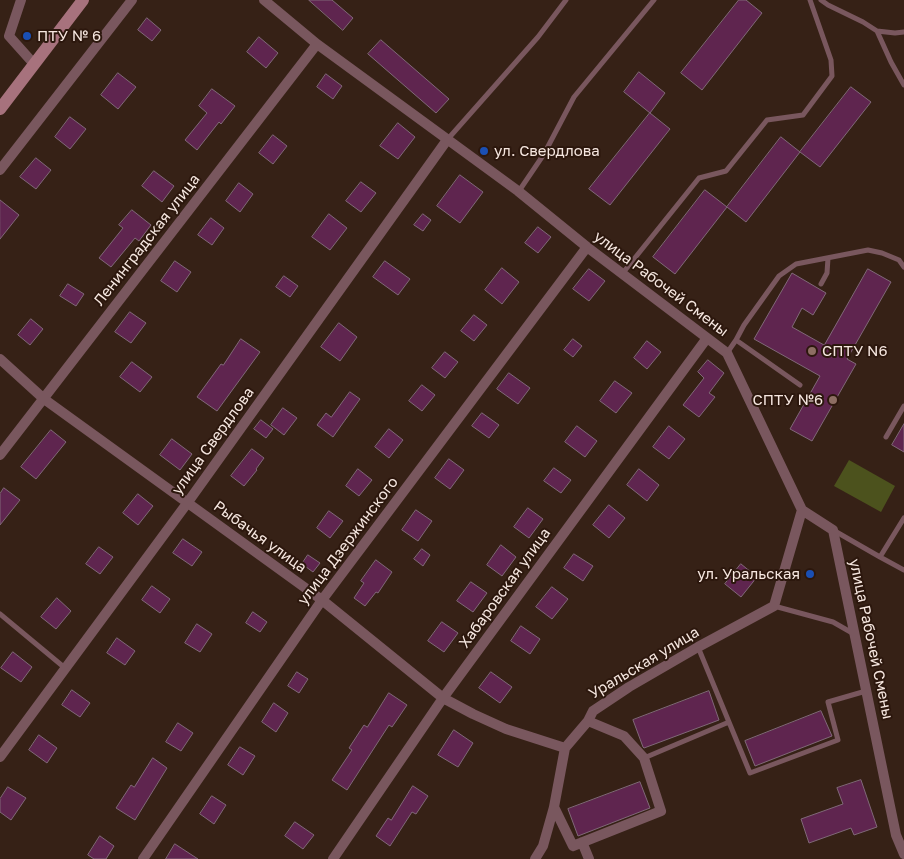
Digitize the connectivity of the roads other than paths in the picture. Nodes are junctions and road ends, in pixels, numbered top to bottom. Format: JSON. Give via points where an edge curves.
{"nodes":[{"id":1,"x":22,"y":0,"type":"edge"},
{"id":2,"x":83,"y":0,"type":"edge"},
{"id":3,"x":132,"y":0,"type":"edge"},
{"id":4,"x":264,"y":0,"type":"edge"},
{"id":5,"x":566,"y":0,"type":"edge"},
{"id":6,"x":654,"y":0,"type":"edge"},
{"id":7,"x":810,"y":0,"type":"edge"},
{"id":8,"x":821,"y":0,"type":"edge"},
{"id":9,"x":877,"y":31,"type":"junction"},
{"id":10,"x":904,"y":32,"type":"edge"},
{"id":11,"x":317,"y":44,"type":"junction"},
{"id":12,"x":34,"y":64,"type":"junction"},
{"id":13,"x":904,"y":86,"type":"edge"},
{"id":14,"x":0,"y":109,"type":"edge"},
{"id":15,"x":447,"y":140,"type":"junction"},
{"id":16,"x":0,"y":170,"type":"edge"},
{"id":17,"x":518,"y":191,"type":"junction"},
{"id":18,"x":586,"y":247,"type":"junction"},
{"id":19,"x":828,"y":258,"type":"junction"},
{"id":20,"x":904,"y":267,"type":"edge"},
{"id":21,"x":622,"y":274,"type":"junction"},
{"id":22,"x":821,"y":284,"type":"dead end"},
{"id":23,"x":707,"y":338,"type":"junction"},
{"id":24,"x":736,"y":340,"type":"junction"},
{"id":25,"x":727,"y":353,"type":"junction"},
{"id":26,"x":0,"y":359,"type":"edge"},
{"id":27,"x":800,"y":385,"type":"dead end"},
{"id":28,"x":44,"y":398,"type":"junction"},
{"id":29,"x":904,"y":406,"type":"edge"},
{"id":30,"x":886,"y":437,"type":"dead end"},
{"id":31,"x":0,"y":455,"type":"edge"},
{"id":32,"x":188,"y":502,"type":"junction"},
{"id":33,"x":802,"y":510,"type":"junction"},
{"id":34,"x":904,"y":518,"type":"edge"},
{"id":35,"x":833,"y":530,"type":"junction"},
{"id":36,"x":880,"y":557,"type":"junction"},
{"id":37,"x":904,"y":570,"type":"edge"},
{"id":38,"x":322,"y":600,"type":"junction"},
{"id":39,"x":774,"y":606,"type":"junction"},
{"id":40,"x":0,"y":614,"type":"edge"},
{"id":41,"x":854,"y":635,"type":"junction"},
{"id":42,"x":698,"y":647,"type":"junction"},
{"id":43,"x":66,"y":668,"type":"junction"},
{"id":44,"x":866,"y":691,"type":"junction"},
{"id":45,"x":442,"y":698,"type":"junction"},
{"id":46,"x":588,"y":721,"type":"junction"},
{"id":47,"x":729,"y":722,"type":"junction"},
{"id":48,"x":566,"y":748,"type":"junction"},
{"id":49,"x":0,"y":757,"type":"edge"},
{"id":50,"x":644,"y":758,"type":"junction"},
{"id":51,"x":554,"y":807,"type":"junction"},
{"id":52,"x":582,"y":842,"type":"junction"},
{"id":53,"x":904,"y":854,"type":"edge"},
{"id":54,"x":143,"y":859,"type":"edge"},
{"id":55,"x":333,"y":859,"type":"edge"},
{"id":56,"x":535,"y":859,"type":"edge"},
{"id":57,"x":589,"y":859,"type":"edge"}],
"edges":[{"from":1,"to":12,"type":"street","via":[[9,36]]},
{"from":2,"to":12,"type":"main road"},
{"from":3,"to":16,"type":"street"},
{"from":4,"to":11,"type":"street","name":"улица Рабочей Смены"},
{"from":5,"to":15,"type":"lane","via":[[538,37]]},
{"from":6,"to":17,"type":"lane","via":[[574,98],[544,154]]},
{"from":7,"to":21,"type":"lane","via":[[831,60],[832,76],[803,115],[767,120],[726,171],[699,178]]},
{"from":8,"to":9,"type":"lane"},
{"from":9,"to":10,"type":"lane"},
{"from":9,"to":13,"type":"lane"},
{"from":11,"to":15,"type":"street","name":"улица Рабочей Смены"},
{"from":11,"to":28,"type":"street","name":"Ленинградская улица"},
{"from":12,"to":14,"type":"main road"},
{"from":15,"to":17,"type":"street","name":"улица Рабочей Смены"},
{"from":15,"to":32,"type":"street","name":"улица Свердлова"},
{"from":17,"to":18,"type":"street","name":"улица Рабочей Смены"},
{"from":18,"to":21,"type":"street","name":"улица Рабочей Смены"},
{"from":18,"to":38,"type":"street","name":"улица Дзержинского"},
{"from":19,"to":20,"type":"lane","via":[[868,250],[899,260]]},
{"from":19,"to":22,"type":"lane","via":[[827,273]]},
{"from":19,"to":24,"type":"lane","via":[[796,264],[780,276]]},
{"from":21,"to":23,"type":"street","name":"улица Рабочей Смены"},
{"from":23,"to":25,"type":"street","name":"улица Рабочей Смены"},
{"from":23,"to":45,"type":"street","name":"Хабаровская улица"},
{"from":24,"to":25,"type":"lane"},
{"from":24,"to":27,"type":"lane"},
{"from":25,"to":33,"type":"street","name":"улица Рабочей Смены"},
{"from":26,"to":28,"type":"street","name":"Рыбачья улица"},
{"from":28,"to":31,"type":"street","name":"Ленинградская улица"},
{"from":28,"to":32,"type":"street","name":"Рыбачья улица"},
{"from":29,"to":30,"type":"lane"},
{"from":32,"to":38,"type":"street","name":"Рыбачья улица"},
{"from":32,"to":43,"type":"street","name":"улица Свердлова"},
{"from":33,"to":35,"type":"street"},
{"from":33,"to":39,"type":"street"},
{"from":34,"to":36,"type":"lane"},
{"from":35,"to":36,"type":"lane"},
{"from":35,"to":41,"type":"street","name":"улица Рабочей Смены"},
{"from":36,"to":37,"type":"lane"},
{"from":38,"to":45,"type":"street","name":"Рыбачья улица"},
{"from":38,"to":54,"type":"street","name":"улица Дзержинского"},
{"from":39,"to":41,"type":"lane","via":[[833,622]]},
{"from":39,"to":42,"type":"street","name":"Уральская улица"},
{"from":40,"to":43,"type":"lane"},
{"from":41,"to":44,"type":"street","name":"улица Рабочей Смены"},
{"from":42,"to":46,"type":"street","name":"Уральская улица","via":[[593,711]]},
{"from":42,"to":47,"type":"lane"},
{"from":43,"to":49,"type":"street","name":"улица Свердлова"},
{"from":44,"to":47,"type":"lane","via":[[828,702],[838,740],[750,773]]},
{"from":44,"to":53,"type":"street","name":"улица Рабочей Смены","via":[[896,835]]},
{"from":45,"to":48,"type":"street","name":"Рыбачья улица","via":[[506,729]]},
{"from":45,"to":55,"type":"street","name":"Хабаровская улица"},
{"from":46,"to":48,"type":"street","name":"Уральская улица"},
{"from":46,"to":50,"type":"street","via":[[624,736]]},
{"from":47,"to":50,"type":"lane"},
{"from":48,"to":51,"type":"street","name":"Уральская улица"},
{"from":50,"to":52,"type":"street","via":[[660,810]]},
{"from":51,"to":52,"type":"street","via":[[573,846]]},
{"from":51,"to":56,"type":"street","name":"Уральская улица","via":[[543,846]]},
{"from":52,"to":57,"type":"street"}]}
